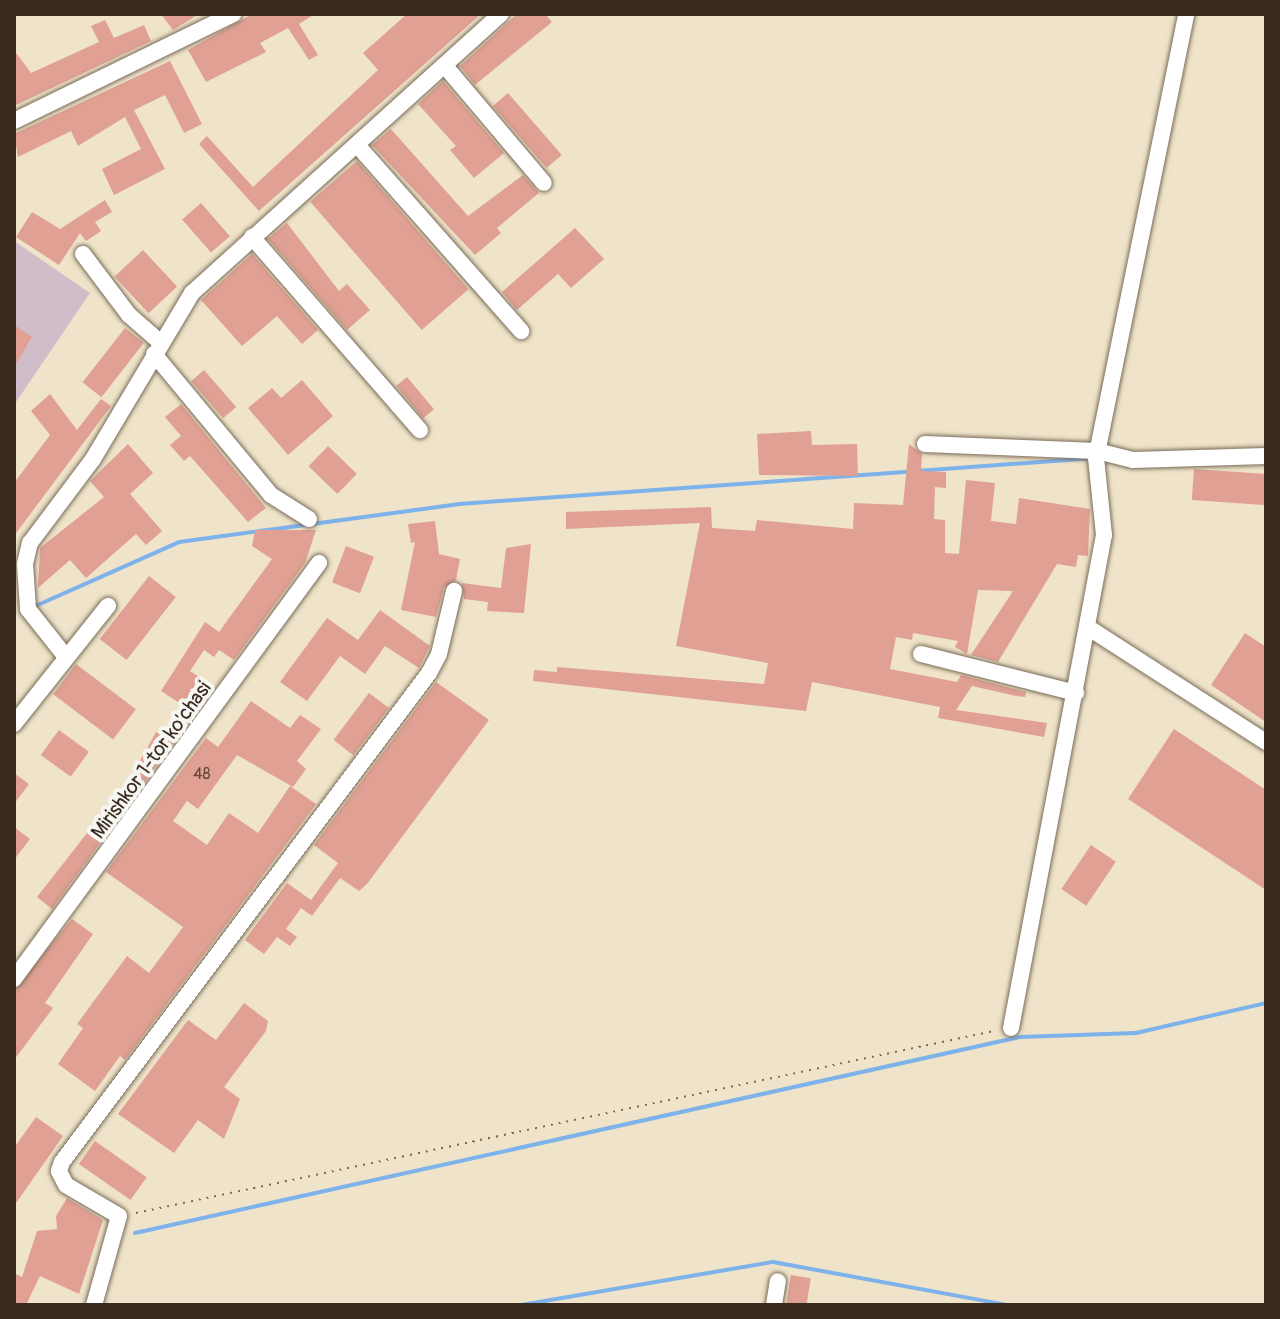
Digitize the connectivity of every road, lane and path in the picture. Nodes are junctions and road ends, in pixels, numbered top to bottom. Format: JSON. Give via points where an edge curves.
{"nodes":[{"id":1,"x":233,"y":14,"type":"edge"},
{"id":2,"x":501,"y":14,"type":"edge"},
{"id":3,"x":1186,"y":14,"type":"edge"},
{"id":4,"x":445,"y":66,"type":"junction"},
{"id":5,"x":14,"y":121,"type":"edge"},
{"id":6,"x":358,"y":146,"type":"junction"},
{"id":7,"x":544,"y":183,"type":"dead end"},
{"id":8,"x":252,"y":237,"type":"junction"},
{"id":9,"x":83,"y":254,"type":"dead end"},
{"id":10,"x":521,"y":331,"type":"dead end"},
{"id":11,"x":157,"y":348,"type":"junction"},
{"id":12,"x":420,"y":430,"type":"dead end"},
{"id":13,"x":925,"y":444,"type":"dead end"},
{"id":14,"x":1097,"y":451,"type":"junction"},
{"id":15,"x":1266,"y":456,"type":"edge"},
{"id":16,"x":309,"y":519,"type":"dead end"},
{"id":17,"x":319,"y":563,"type":"dead end"},
{"id":18,"x":454,"y":591,"type":"dead end"},
{"id":19,"x":108,"y":606,"type":"dead end"},
{"id":20,"x":1089,"y":628,"type":"junction"},
{"id":21,"x":921,"y":654,"type":"dead end"},
{"id":22,"x":66,"y":657,"type":"junction"},
{"id":23,"x":1076,"y":693,"type":"junction"},
{"id":24,"x":14,"y":724,"type":"edge"},
{"id":25,"x":1266,"y":742,"type":"edge"},
{"id":26,"x":14,"y":979,"type":"edge"},
{"id":27,"x":1011,"y":1028,"type":"joint"},
{"id":28,"x":119,"y":1216,"type":"junction"},
{"id":29,"x":778,"y":1281,"type":"dead end"},
{"id":30,"x":94,"y":1305,"type":"edge"},
{"id":31,"x":774,"y":1305,"type":"edge"}],
"edges":[{"from":1,"to":5,"type":"street"},
{"from":2,"to":4,"type":"street"},
{"from":3,"to":14,"type":"street"},
{"from":4,"to":6,"type":"street"},
{"from":4,"to":7,"type":"street"},
{"from":6,"to":8,"type":"street"},
{"from":6,"to":10,"type":"street"},
{"from":8,"to":11,"type":"street","via":[[192,293]]},
{"from":8,"to":12,"type":"street"},
{"from":9,"to":11,"type":"street"},
{"from":11,"to":16,"type":"street","via":[[271,495]]},
{"from":11,"to":22,"type":"street","via":[[93,459],[30,543],[25,564],[28,609]]},
{"from":13,"to":14,"type":"street"},
{"from":14,"to":15,"type":"street","via":[[1133,460]]},
{"from":14,"to":20,"type":"street","via":[[1104,535]]},
{"from":17,"to":26,"type":"street","name":"Mirishkor 1-tor ko'chasi"},
{"from":18,"to":28,"type":"street","via":[[435,663],[62,1162],[59,1171],[66,1185]]},
{"from":19,"to":22,"type":"street"},
{"from":20,"to":23,"type":"street"},
{"from":20,"to":25,"type":"street"},
{"from":21,"to":23,"type":"street"},
{"from":22,"to":24,"type":"street"},
{"from":23,"to":27,"type":"street"},
{"from":27,"to":28,"type":"path"},
{"from":28,"to":30,"type":"street"},
{"from":29,"to":31,"type":"street"}]}
